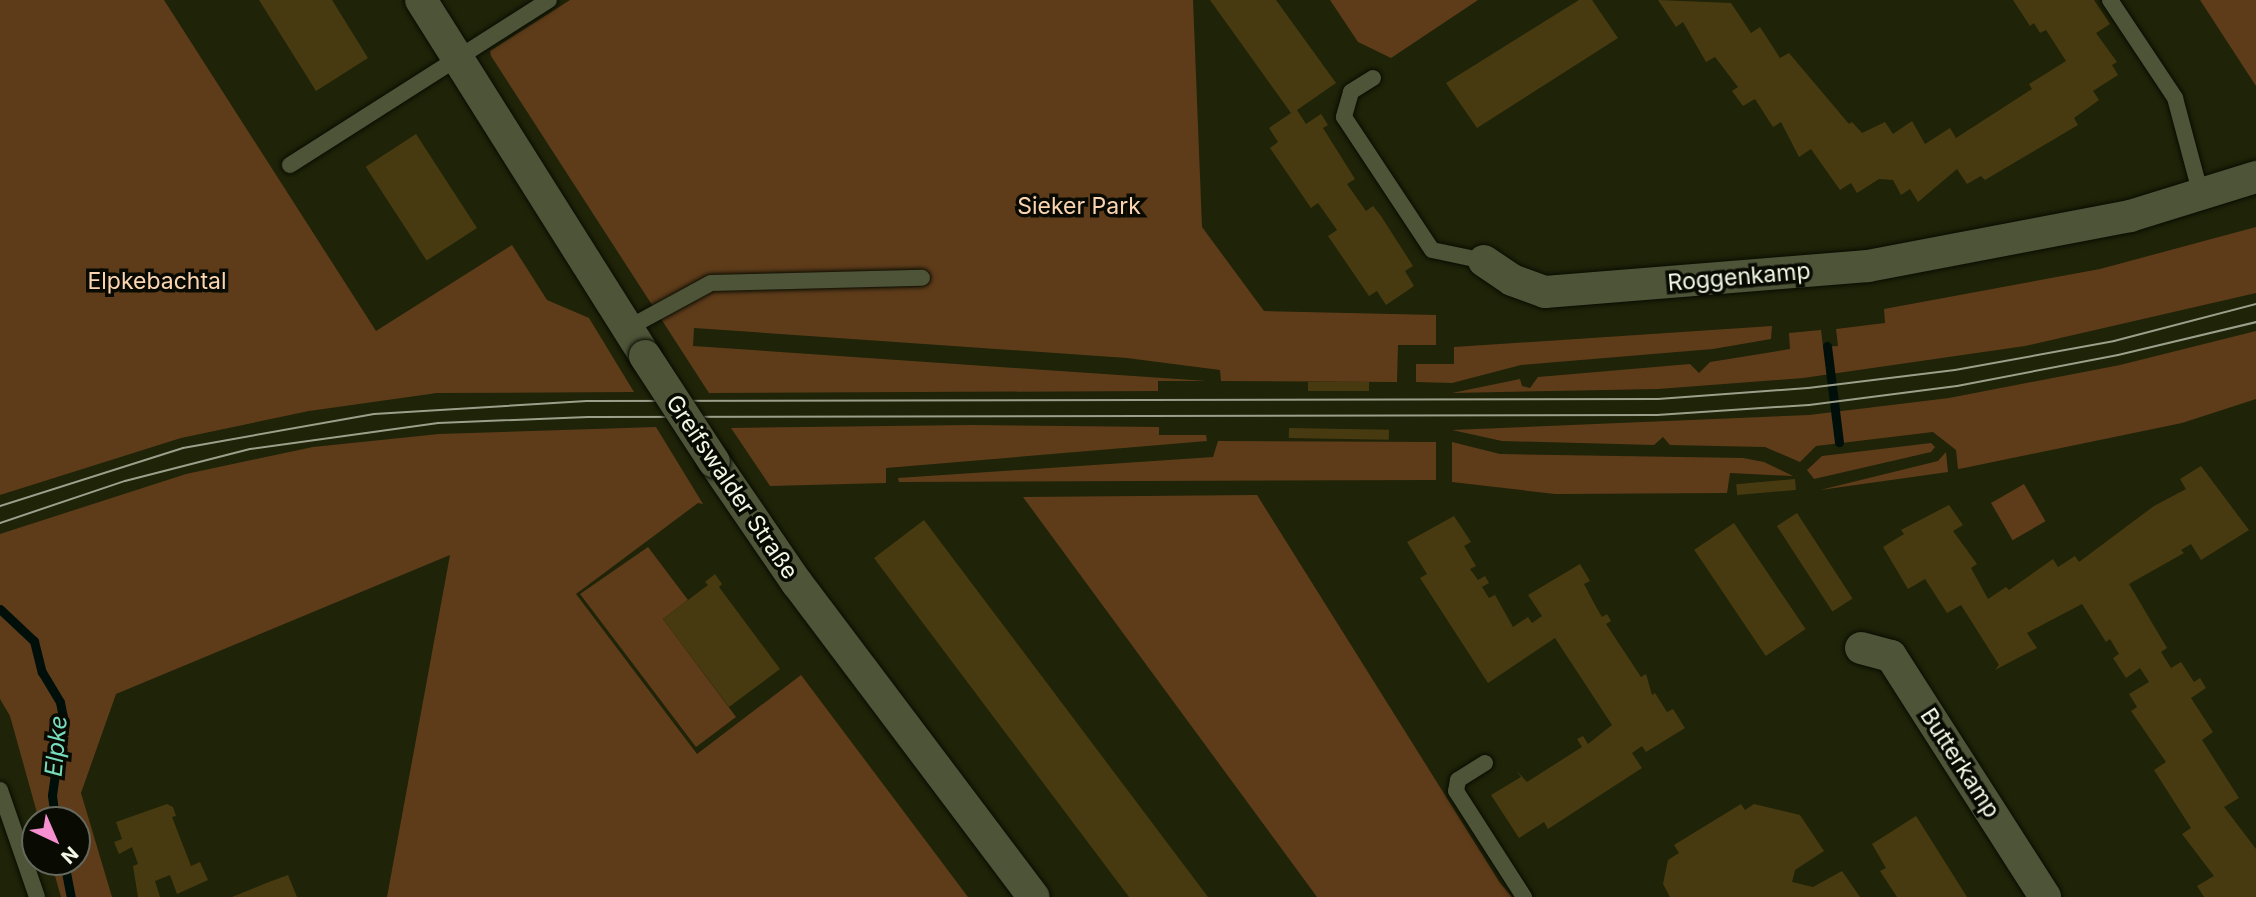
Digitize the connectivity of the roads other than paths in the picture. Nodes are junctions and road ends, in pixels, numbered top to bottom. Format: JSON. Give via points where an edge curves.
{"nodes":[{"id":1,"x":421,"y":0,"type":"edge"},
{"id":2,"x":549,"y":0,"type":"edge"},
{"id":3,"x":2110,"y":0,"type":"edge"},
{"id":4,"x":458,"y":58,"type":"junction"},
{"id":5,"x":1373,"y":78,"type":"dead end"},
{"id":6,"x":290,"y":164,"type":"dead end"},
{"id":7,"x":2256,"y":177,"type":"edge"},
{"id":8,"x":2201,"y":195,"type":"junction"},
{"id":9,"x":1484,"y":261,"type":"joint"},
{"id":10,"x":922,"y":278,"type":"dead end"},
{"id":11,"x":628,"y":328,"type":"junction"},
{"id":12,"x":1861,"y":648,"type":"dead end"},
{"id":13,"x":1485,"y":763,"type":"dead end"},
{"id":14,"x":0,"y":790,"type":"edge"},
{"id":15,"x":37,"y":897,"type":"edge"},
{"id":16,"x":1034,"y":897,"type":"edge"},
{"id":17,"x":1524,"y":897,"type":"edge"},
{"id":18,"x":2045,"y":897,"type":"edge"}],
"edges":[{"from":1,"to":4,"type":"street","name":"Greifswalder Straße"},
{"from":2,"to":4,"type":"lane"},
{"from":3,"to":8,"type":"lane","via":[[2175,98]]},
{"from":4,"to":6,"type":"lane"},
{"from":4,"to":11,"type":"street","name":"Greifswalder Straße"},
{"from":5,"to":9,"type":"lane","name":"Roggenkamp","via":[[1351,92],[1344,117],[1432,250]]},
{"from":7,"to":8,"type":"street","name":"Roggenkamp"},
{"from":8,"to":9,"type":"street","name":"Roggenkamp","via":[[2130,216],[1942,253],[1786,274],[1545,292],[1520,284]]},
{"from":10,"to":11,"type":"lane","via":[[712,283]]},
{"from":11,"to":16,"type":"street","name":"Greifswalder Straße","bridge":true,"via":[[797,583]]},
{"from":12,"to":18,"type":"street","name":"Butterkamp","via":[[1891,656]]},
{"from":13,"to":17,"type":"lane","via":[[1458,780],[1456,790]]},
{"from":14,"to":15,"type":"lane"}]}
